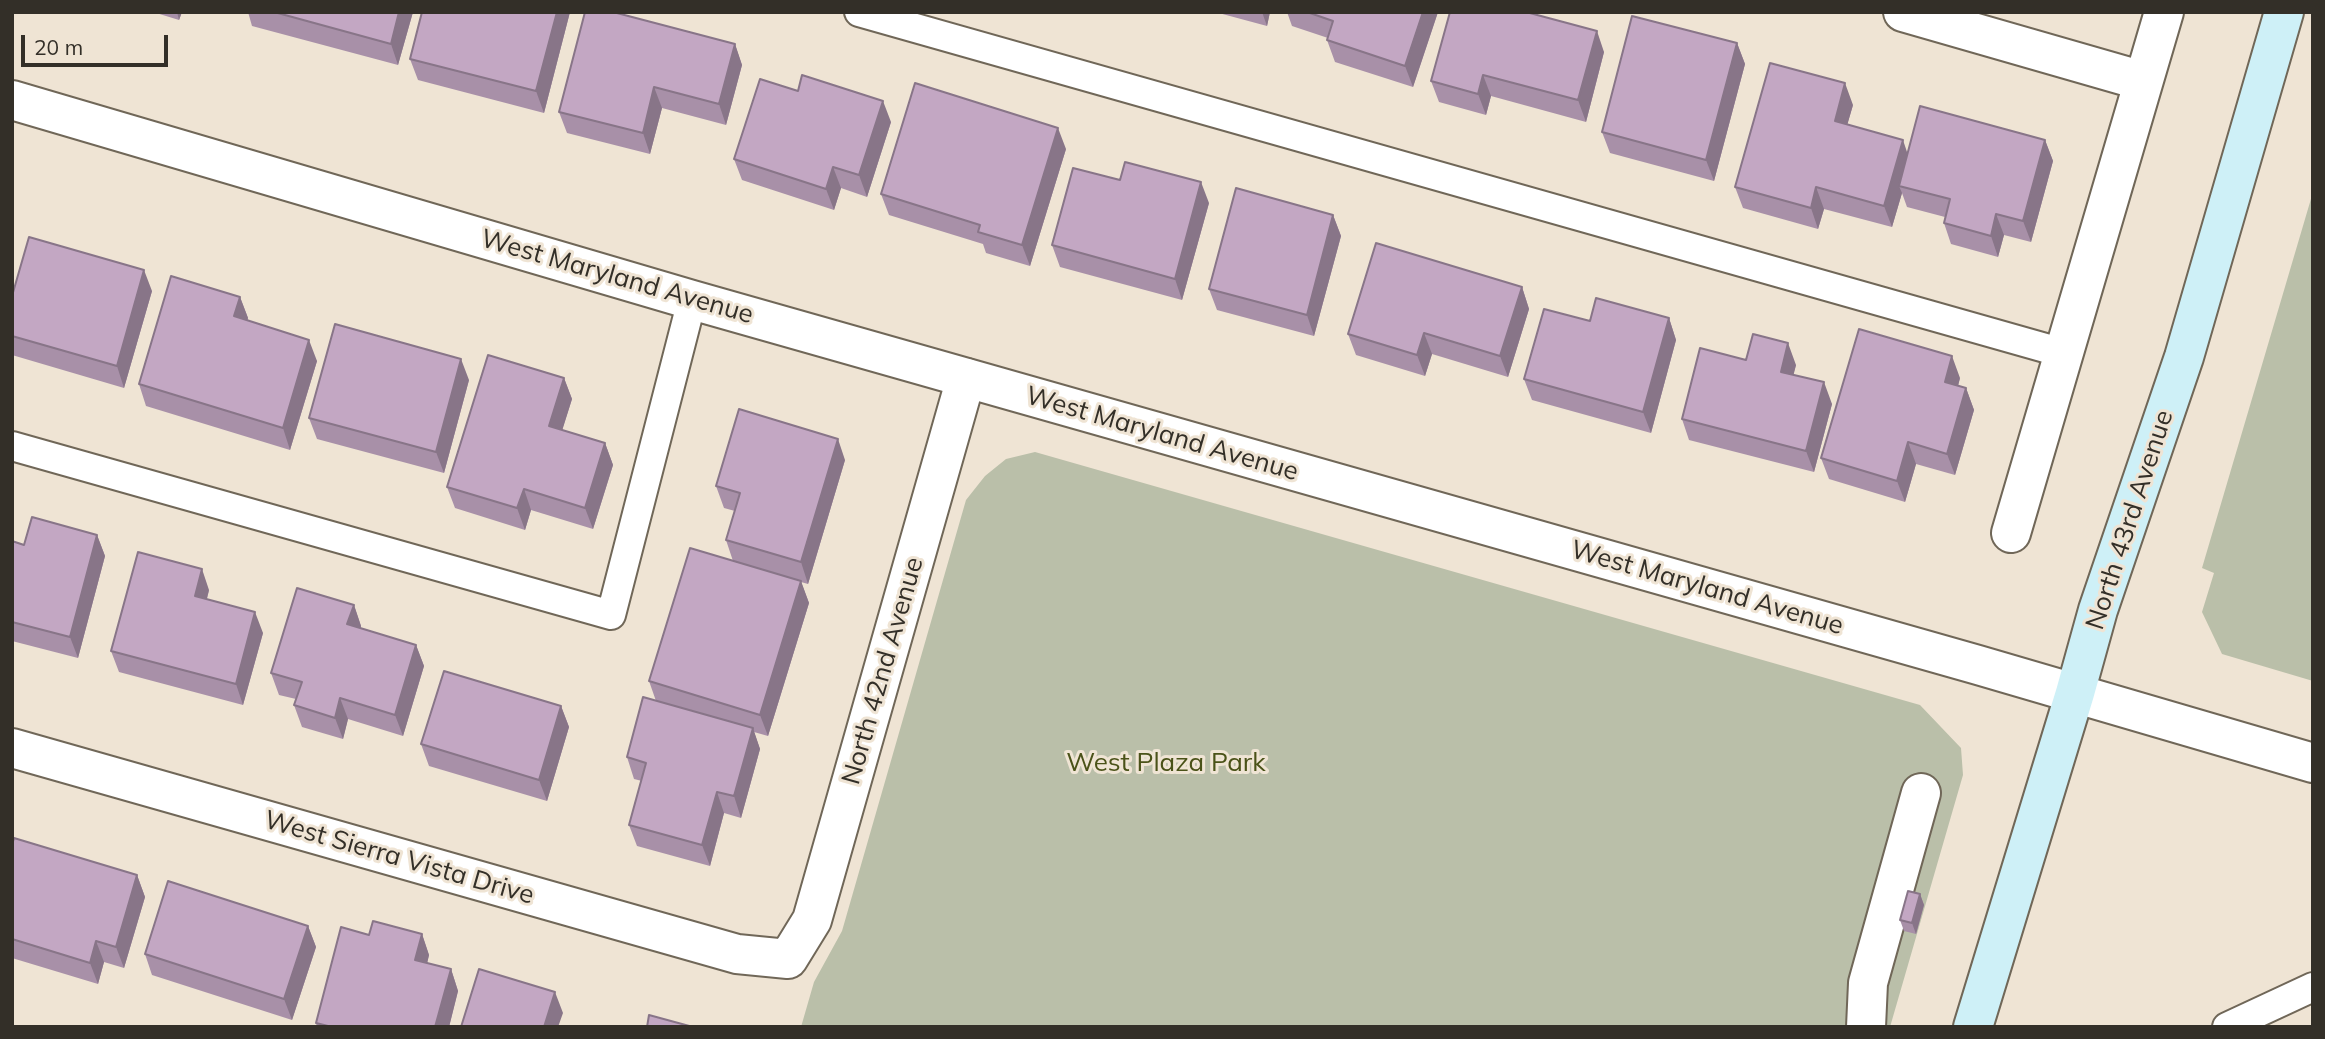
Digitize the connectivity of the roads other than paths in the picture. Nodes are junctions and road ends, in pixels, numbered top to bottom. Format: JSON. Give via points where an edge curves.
{"nodes":[{"id":1,"x":859,"y":12,"type":"edge"},
{"id":2,"x":1903,"y":12,"type":"edge"},
{"id":3,"x":2164,"y":12,"type":"edge"},
{"id":4,"x":2284,"y":12,"type":"edge"},
{"id":5,"x":2143,"y":81,"type":"junction"},
{"id":6,"x":12,"y":100,"type":"edge"},
{"id":7,"x":692,"y":300,"type":"junction"},
{"id":8,"x":2063,"y":353,"type":"junction"},
{"id":9,"x":966,"y":378,"type":"junction"},
{"id":10,"x":12,"y":446,"type":"edge"},
{"id":11,"x":2011,"y":533,"type":"dead end"},
{"id":12,"x":2075,"y":693,"type":"junction"},
{"id":13,"x":12,"y":748,"type":"edge"},
{"id":14,"x":2313,"y":763,"type":"edge"},
{"id":15,"x":1921,"y":793,"type":"dead end"},
{"id":16,"x":789,"y":959,"type":"joint"},
{"id":17,"x":2313,"y":987,"type":"edge"},
{"id":18,"x":1866,"y":1027,"type":"edge"},
{"id":19,"x":1973,"y":1027,"type":"edge"},
{"id":20,"x":2227,"y":1027,"type":"edge"}],
"edges":[{"from":1,"to":8,"type":"lane"},
{"from":2,"to":5,"type":"street"},
{"from":3,"to":5,"type":"street"},
{"from":4,"to":12,"type":"main road","name":"North 43rd Avenue","via":[[2184,357],[2098,610]]},
{"from":5,"to":8,"type":"street"},
{"from":6,"to":7,"type":"street","name":"West Maryland Avenue"},
{"from":7,"to":9,"type":"street","name":"West Maryland Avenue"},
{"from":7,"to":10,"type":"lane","via":[[611,615]]},
{"from":8,"to":11,"type":"street"},
{"from":9,"to":12,"type":"street","name":"West Maryland Avenue"},
{"from":9,"to":16,"type":"street","name":"North 42nd Avenue","via":[[813,920]]},
{"from":12,"to":14,"type":"street","name":"West Maryland Avenue"},
{"from":12,"to":19,"type":"main road","name":"North 43rd Avenue"},
{"from":13,"to":16,"type":"street","name":"West Sierra Vista Drive","via":[[737,954]]},
{"from":15,"to":18,"type":"street","via":[[1868,983]]},
{"from":17,"to":20,"type":"lane"}]}
